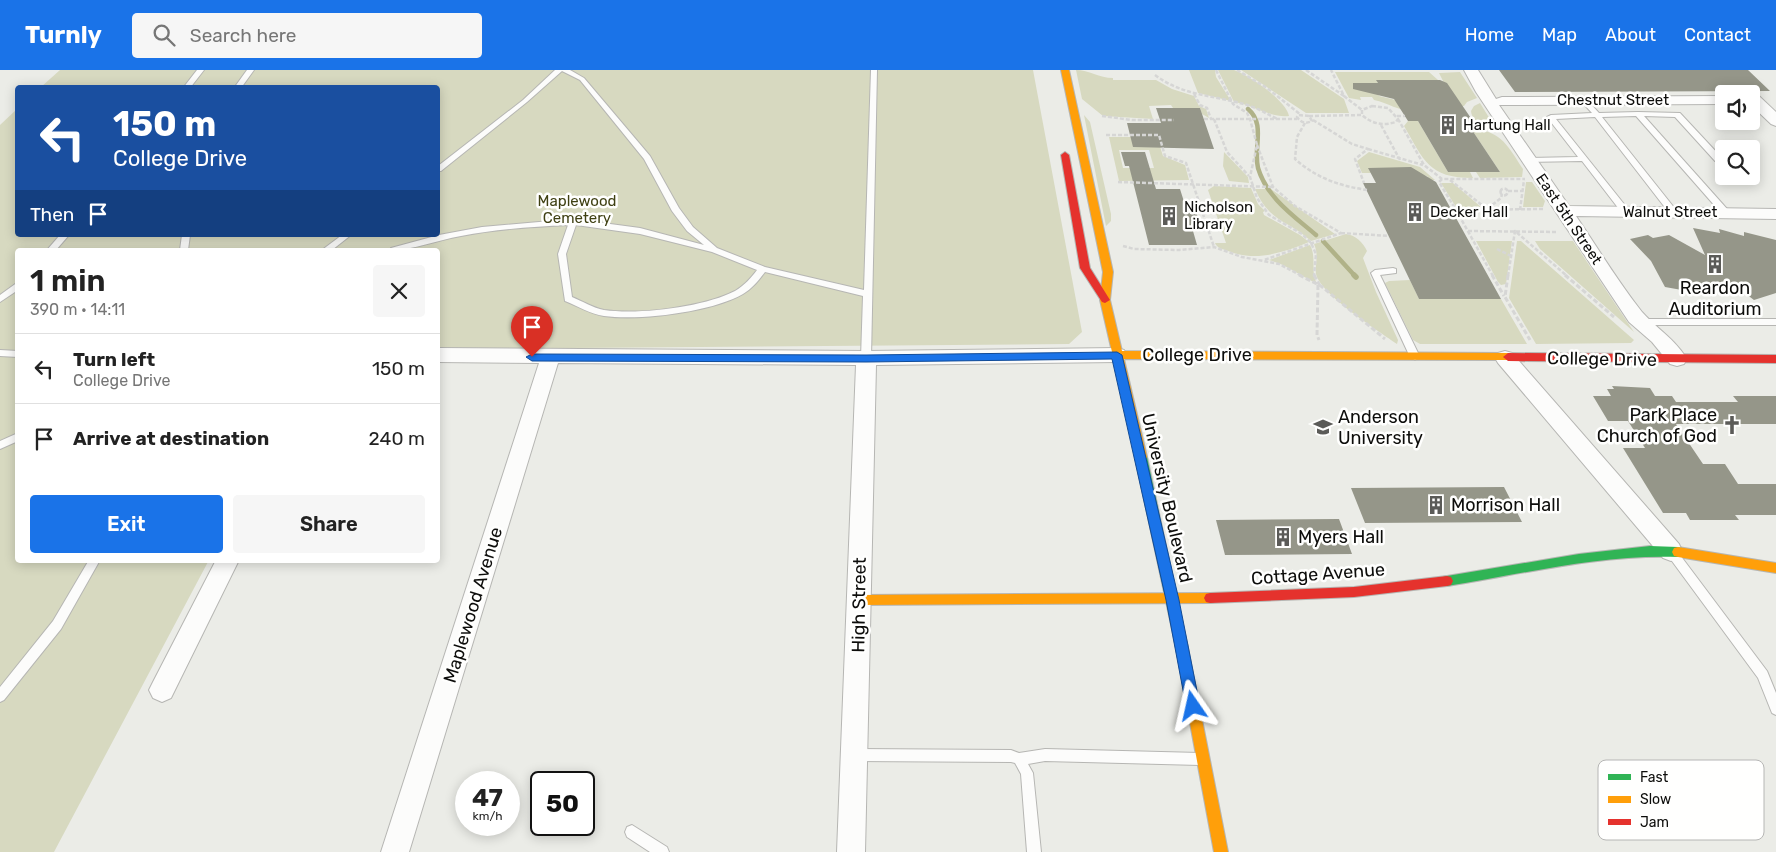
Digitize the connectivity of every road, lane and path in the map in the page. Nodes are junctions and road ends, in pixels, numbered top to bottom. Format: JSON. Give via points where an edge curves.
{"nodes":[{"id":1,"x":201,"y":70,"type":"edge"},
{"id":2,"x":251,"y":70,"type":"edge"},
{"id":3,"x":559,"y":70,"type":"edge"},
{"id":4,"x":566,"y":70,"type":"edge"},
{"id":5,"x":874,"y":70,"type":"edge"},
{"id":6,"x":1065,"y":70,"type":"edge"},
{"id":7,"x":1216,"y":70,"type":"edge"},
{"id":8,"x":1237,"y":70,"type":"edge"},
{"id":9,"x":1306,"y":70,"type":"edge"},
{"id":10,"x":1331,"y":70,"type":"edge"},
{"id":11,"x":1472,"y":70,"type":"edge"},
{"id":12,"x":1155,"y":75,"type":"dead end"},
{"id":13,"x":188,"y":85,"type":"edge"},
{"id":14,"x":239,"y":85,"type":"edge"},
{"id":15,"x":1483,"y":92,"type":"junction"},
{"id":16,"x":1194,"y":94,"type":"junction"},
{"id":17,"x":1344,"y":96,"type":"junction"},
{"id":18,"x":1760,"y":99,"type":"edge"},
{"id":19,"x":1776,"y":99,"type":"edge"},
{"id":20,"x":1501,"y":100,"type":"junction"},
{"id":21,"x":1584,"y":100,"type":"junction"},
{"id":22,"x":1715,"y":100,"type":"edge"},
{"id":23,"x":1233,"y":103,"type":"junction"},
{"id":24,"x":1760,"y":106,"type":"edge"},
{"id":25,"x":1362,"y":110,"type":"junction"},
{"id":26,"x":1301,"y":114,"type":"junction"},
{"id":27,"x":1638,"y":114,"type":"junction"},
{"id":28,"x":1362,"y":115,"type":"junction"},
{"id":29,"x":1597,"y":115,"type":"junction"},
{"id":30,"x":1102,"y":116,"type":"dead end"},
{"id":31,"x":1309,"y":116,"type":"junction"},
{"id":32,"x":1405,"y":116,"type":"dead end"},
{"id":33,"x":1398,"y":117,"type":"junction"},
{"id":34,"x":1204,"y":119,"type":"dead end"},
{"id":35,"x":1213,"y":119,"type":"junction"},
{"id":36,"x":1250,"y":119,"type":"junction"},
{"id":37,"x":1278,"y":119,"type":"junction"},
{"id":38,"x":1297,"y":119,"type":"junction"},
{"id":39,"x":1174,"y":120,"type":"dead end"},
{"id":40,"x":1313,"y":120,"type":"junction"},
{"id":41,"x":1776,"y":121,"type":"edge"},
{"id":42,"x":1304,"y":123,"type":"junction"},
{"id":43,"x":1381,"y":125,"type":"junction"},
{"id":44,"x":1106,"y":135,"type":"dead end"},
{"id":45,"x":1257,"y":146,"type":"junction"},
{"id":46,"x":1064,"y":148,"type":"dead end"},
{"id":47,"x":1368,"y":149,"type":"junction"},
{"id":48,"x":1715,"y":156,"type":"edge"},
{"id":49,"x":1582,"y":159,"type":"junction"},
{"id":50,"x":1400,"y":160,"type":"junction"},
{"id":51,"x":1535,"y":160,"type":"junction"},
{"id":52,"x":1424,"y":165,"type":"junction"},
{"id":53,"x":440,"y":167,"type":"edge"},
{"id":54,"x":1250,"y":176,"type":"junction"},
{"id":55,"x":1442,"y":179,"type":"junction"},
{"id":56,"x":1450,"y":179,"type":"junction"},
{"id":57,"x":1524,"y":179,"type":"junction"},
{"id":58,"x":1533,"y":179,"type":"dead end"},
{"id":59,"x":1118,"y":182,"type":"dead end"},
{"id":60,"x":1364,"y":183,"type":"dead end"},
{"id":61,"x":1193,"y":184,"type":"junction"},
{"id":62,"x":1253,"y":186,"type":"junction"},
{"id":63,"x":1273,"y":187,"type":"junction"},
{"id":64,"x":1367,"y":190,"type":"dead end"},
{"id":65,"x":1522,"y":191,"type":"junction"},
{"id":66,"x":1545,"y":209,"type":"dead end"},
{"id":67,"x":1456,"y":210,"type":"junction"},
{"id":68,"x":1520,"y":210,"type":"junction"},
{"id":69,"x":1571,"y":211,"type":"junction"},
{"id":70,"x":1625,"y":211,"type":"junction"},
{"id":71,"x":1673,"y":212,"type":"junction"},
{"id":72,"x":1725,"y":212,"type":"junction"},
{"id":73,"x":1775,"y":214,"type":"edge"},
{"id":74,"x":573,"y":222,"type":"junction"},
{"id":75,"x":1468,"y":231,"type":"junction"},
{"id":76,"x":1515,"y":232,"type":"junction"},
{"id":77,"x":1560,"y":232,"type":"dead end"},
{"id":78,"x":1341,"y":234,"type":"junction"},
{"id":79,"x":1079,"y":235,"type":"junction"},
{"id":80,"x":1100,"y":235,"type":"junction"},
{"id":81,"x":440,"y":236,"type":"edge"},
{"id":82,"x":1389,"y":236,"type":"dead end"},
{"id":83,"x":63,"y":237,"type":"edge"},
{"id":84,"x":345,"y":237,"type":"edge"},
{"id":85,"x":436,"y":237,"type":"edge"},
{"id":86,"x":1116,"y":243,"type":"dead end"},
{"id":87,"x":1311,"y":243,"type":"junction"},
{"id":88,"x":1214,"y":247,"type":"junction"},
{"id":89,"x":53,"y":248,"type":"edge"},
{"id":90,"x":329,"y":248,"type":"edge"},
{"id":91,"x":400,"y":248,"type":"edge"},
{"id":92,"x":714,"y":250,"type":"junction"},
{"id":93,"x":1497,"y":250,"type":"dead end"},
{"id":94,"x":1511,"y":256,"type":"junction"},
{"id":95,"x":1264,"y":260,"type":"junction"},
{"id":96,"x":763,"y":269,"type":"junction"},
{"id":97,"x":1394,"y":272,"type":"dead end"},
{"id":98,"x":15,"y":286,"type":"edge"},
{"id":99,"x":1319,"y":286,"type":"junction"},
{"id":100,"x":868,"y":294,"type":"junction"},
{"id":101,"x":1505,"y":297,"type":"junction"},
{"id":102,"x":0,"y":299,"type":"edge"},
{"id":103,"x":1105,"y":300,"type":"junction"},
{"id":104,"x":1617,"y":320,"type":"dead end"},
{"id":105,"x":1776,"y":322,"type":"edge"},
{"id":106,"x":1652,"y":327,"type":"junction"},
{"id":107,"x":1391,"y":343,"type":"dead end"},
{"id":108,"x":1321,"y":345,"type":"dead end"},
{"id":109,"x":1533,"y":345,"type":"dead end"},
{"id":110,"x":0,"y":353,"type":"edge"},
{"id":111,"x":15,"y":354,"type":"edge"},
{"id":112,"x":440,"y":355,"type":"edge"},
{"id":113,"x":1117,"y":355,"type":"junction"},
{"id":114,"x":1415,"y":357,"type":"junction"},
{"id":115,"x":550,"y":358,"type":"junction"},
{"id":116,"x":866,"y":358,"type":"junction"},
{"id":117,"x":1505,"y":358,"type":"junction"},
{"id":118,"x":1677,"y":359,"type":"junction"},
{"id":119,"x":1776,"y":359,"type":"edge"},
{"id":120,"x":15,"y":438,"type":"edge"},
{"id":121,"x":0,"y":445,"type":"edge"},
{"id":122,"x":1671,"y":551,"type":"junction"},
{"id":123,"x":94,"y":563,"type":"edge"},
{"id":124,"x":226,"y":563,"type":"edge"},
{"id":125,"x":1776,"y":568,"type":"edge"},
{"id":126,"x":858,"y":600,"type":"junction"},
{"id":127,"x":1173,"y":600,"type":"junction"},
{"id":128,"x":162,"y":690,"type":"dead end"},
{"id":129,"x":0,"y":696,"type":"edge"},
{"id":130,"x":1776,"y":708,"type":"edge"},
{"id":131,"x":855,"y":755,"type":"junction"},
{"id":132,"x":1019,"y":759,"type":"junction"},
{"id":133,"x":1204,"y":759,"type":"junction"},
{"id":134,"x":632,"y":832,"type":"dead end"},
{"id":135,"x":395,"y":852,"type":"edge"},
{"id":136,"x":662,"y":852,"type":"edge"},
{"id":137,"x":852,"y":852,"type":"edge"},
{"id":138,"x":1034,"y":852,"type":"edge"},
{"id":139,"x":1222,"y":852,"type":"edge"}],
"edges":[{"from":1,"to":13,"type":"lane"},
{"from":2,"to":14,"type":"lane"},
{"from":3,"to":53,"type":"lane"},
{"from":4,"to":92,"type":"lane","via":[[582,79],[647,158],[675,210],[690,229]]},
{"from":5,"to":100,"type":"lane"},
{"from":6,"to":80,"type":"street","name":"University Boulevard"},
{"from":7,"to":23,"type":"path"},
{"from":8,"to":26,"type":"path"},
{"from":9,"to":17,"type":"path"},
{"from":10,"to":17,"type":"path"},
{"from":11,"to":15,"type":"street","name":"East 5th Street"},
{"from":11,"to":20,"type":"street"},
{"from":12,"to":16,"type":"path","via":[[1163,83]]},
{"from":15,"to":20,"type":"lane"},
{"from":15,"to":51,"type":"street","name":"East 5th Street"},
{"from":16,"to":23,"type":"path"},
{"from":16,"to":35,"type":"path"},
{"from":17,"to":25,"type":"path"},
{"from":18,"to":19,"type":"street"},
{"from":20,"to":21,"type":"street","name":"Chestnut Street"},
{"from":20,"to":51,"type":"street"},
{"from":21,"to":22,"type":"street","name":"Chestnut Street"},
{"from":21,"to":29,"type":"lane"},
{"from":23,"to":36,"type":"path"},
{"from":23,"to":37,"type":"path","via":[[1248,105]]},
{"from":24,"to":41,"type":"street"},
{"from":25,"to":28,"type":"path"},
{"from":25,"to":33,"type":"path","via":[[1379,106]]},
{"from":26,"to":31,"type":"path"},
{"from":26,"to":38,"type":"path"},
{"from":27,"to":29,"type":"lane"},
{"from":27,"to":48,"type":"lane","via":[[1677,115]]},
{"from":27,"to":72,"type":"lane"},
{"from":28,"to":31,"type":"path"},
{"from":28,"to":43,"type":"path"},
{"from":29,"to":49,"type":"lane","via":[[1551,117]]},
{"from":29,"to":71,"type":"lane"},
{"from":30,"to":39,"type":"path"},
{"from":31,"to":40,"type":"path"},
{"from":32,"to":33,"type":"path"},
{"from":33,"to":43,"type":"path","via":[[1392,124]]},
{"from":33,"to":52,"type":"path"},
{"from":34,"to":35,"type":"path"},
{"from":35,"to":36,"type":"path"},
{"from":35,"to":54,"type":"path","via":[[1227,152]]},
{"from":36,"to":37,"type":"path"},
{"from":36,"to":45,"type":"path"},
{"from":37,"to":38,"type":"path"},
{"from":38,"to":42,"type":"path"},
{"from":40,"to":42,"type":"path"},
{"from":40,"to":47,"type":"path","via":[[1352,144]]},
{"from":42,"to":64,"type":"path","via":[[1297,137],[1295,159],[1304,168],[1345,187]]},
{"from":43,"to":50,"type":"path"},
{"from":44,"to":61,"type":"path","via":[[1159,136],[1165,156],[1186,163]]},
{"from":45,"to":54,"type":"path"},
{"from":45,"to":63,"type":"path"},
{"from":46,"to":79,"type":"street","name":"University Boulevard"},
{"from":47,"to":50,"type":"path"},
{"from":47,"to":60,"type":"path","via":[[1355,159]]},
{"from":49,"to":51,"type":"lane"},
{"from":49,"to":70,"type":"lane"},
{"from":50,"to":52,"type":"path"},
{"from":51,"to":69,"type":"street","name":"East 5th Street"},
{"from":52,"to":55,"type":"path"},
{"from":54,"to":62,"type":"path"},
{"from":55,"to":56,"type":"path"},
{"from":55,"to":67,"type":"path","via":[[1439,182]]},
{"from":56,"to":57,"type":"path"},
{"from":56,"to":65,"type":"path","via":[[1487,210],[1502,194],[1509,194],[1507,191]]},
{"from":57,"to":58,"type":"path"},
{"from":57,"to":65,"type":"path"},
{"from":59,"to":61,"type":"path"},
{"from":61,"to":62,"type":"path"},
{"from":61,"to":88,"type":"path"},
{"from":62,"to":63,"type":"path"},
{"from":62,"to":87,"type":"path","via":[[1269,214]]},
{"from":63,"to":78,"type":"path","via":[[1294,206]]},
{"from":65,"to":68,"type":"path"},
{"from":66,"to":68,"type":"path"},
{"from":67,"to":68,"type":"path"},
{"from":67,"to":75,"type":"path"},
{"from":69,"to":70,"type":"street","name":"Walnut Street"},
{"from":69,"to":106,"type":"street","name":"East 5th Street","via":[[1636,317]]},
{"from":70,"to":71,"type":"street","name":"Walnut Street"},
{"from":71,"to":72,"type":"street","name":"Walnut Street"},
{"from":72,"to":73,"type":"street","name":"Walnut Street"},
{"from":74,"to":81,"type":"lane","via":[[516,225]]},
{"from":74,"to":92,"type":"lane","via":[[640,230]]},
{"from":74,"to":96,"type":"lane","via":[[562,254],[568,299],[603,313],[654,313],[696,307],[751,284]]},
{"from":75,"to":76,"type":"path"},
{"from":75,"to":101,"type":"path"},
{"from":76,"to":77,"type":"path"},
{"from":76,"to":94,"type":"path"},
{"from":76,"to":104,"type":"path"},
{"from":78,"to":82,"type":"path"},
{"from":78,"to":87,"type":"path"},
{"from":79,"to":80,"type":"street"},
{"from":79,"to":103,"type":"street","name":"University Boulevard","via":[[1085,268]]},
{"from":80,"to":103,"type":"street","name":"University Boulevard","via":[[1108,272]]},
{"from":83,"to":89,"type":"lane"},
{"from":84,"to":90,"type":"lane"},
{"from":85,"to":91,"type":"lane"},
{"from":86,"to":88,"type":"path","via":[[1134,249]]},
{"from":87,"to":95,"type":"path"},
{"from":87,"to":99,"type":"path","via":[[1316,254],[1314,276]]},
{"from":88,"to":95,"type":"path","via":[[1242,257]]},
{"from":92,"to":96,"type":"lane"},
{"from":93,"to":94,"type":"path"},
{"from":94,"to":101,"type":"path"},
{"from":95,"to":99,"type":"path"},
{"from":96,"to":100,"type":"lane"},
{"from":97,"to":114,"type":"lane","via":[[1375,273]]},
{"from":98,"to":102,"type":"lane"},
{"from":99,"to":107,"type":"path"},
{"from":99,"to":108,"type":"path","via":[[1317,335]]},
{"from":100,"to":116,"type":"lane"},
{"from":101,"to":109,"type":"path"},
{"from":103,"to":113,"type":"street","name":"University Boulevard"},
{"from":105,"to":106,"type":"lane"},
{"from":106,"to":118,"type":"street","name":"East 5th Street"},
{"from":110,"to":111,"type":"lane"},
{"from":112,"to":115,"type":"street","name":"College Drive"},
{"from":113,"to":114,"type":"street","name":"College Drive"},
{"from":113,"to":116,"type":"street","name":"College Drive"},
{"from":113,"to":127,"type":"street","name":"University Boulevard"},
{"from":114,"to":117,"type":"street","name":"College Drive"},
{"from":115,"to":116,"type":"street","name":"College Drive"},
{"from":115,"to":135,"type":"street","name":"Maplewood Avenue"},
{"from":116,"to":126,"type":"street","name":"High Street"},
{"from":117,"to":118,"type":"street","name":"College Drive"},
{"from":117,"to":122,"type":"street"},
{"from":118,"to":119,"type":"street","name":"College Drive"},
{"from":120,"to":121,"type":"lane"},
{"from":122,"to":125,"type":"street","name":"Cottage Avenue"},
{"from":122,"to":127,"type":"street","name":"Cottage Avenue","via":[[1579,559],[1460,579],[1354,592]]},
{"from":122,"to":130,"type":"lane","via":[[1762,676]]},
{"from":123,"to":129,"type":"lane","via":[[57,625]]},
{"from":124,"to":128,"type":"street"},
{"from":126,"to":127,"type":"street","name":"Cottage Avenue"},
{"from":126,"to":131,"type":"street","name":"High Street"},
{"from":127,"to":133,"type":"street","name":"University Boulevard"},
{"from":131,"to":132,"type":"lane","via":[[1010,756]]},
{"from":131,"to":137,"type":"street","name":"High Street"},
{"from":132,"to":133,"type":"lane","via":[[1044,755]]},
{"from":132,"to":138,"type":"lane","via":[[1027,773]]},
{"from":133,"to":139,"type":"street","name":"University Boulevard"},
{"from":134,"to":136,"type":"lane"}]}
